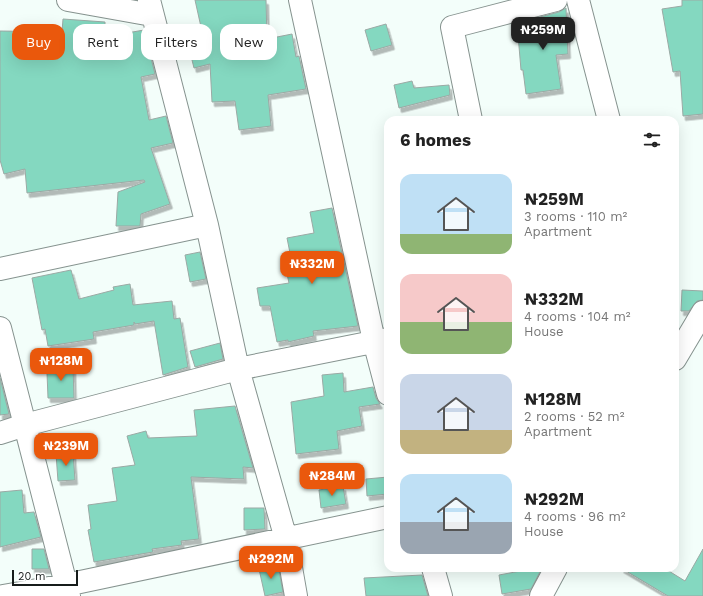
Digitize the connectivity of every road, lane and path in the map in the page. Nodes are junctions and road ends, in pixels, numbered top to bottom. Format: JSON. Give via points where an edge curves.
{"nodes":[{"id":1,"x":68,"y":0,"type":"edge"},
{"id":2,"x":300,"y":0,"type":"edge"},
{"id":3,"x":556,"y":0,"type":"edge"},
{"id":4,"x":578,"y":0,"type":"edge"},
{"id":5,"x":150,"y":8,"type":"edge"},
{"id":6,"x":470,"y":116,"type":"edge"},
{"id":7,"x":608,"y":116,"type":"edge"},
{"id":8,"x":207,"y":225,"type":"junction"},
{"id":9,"x":0,"y":269,"type":"edge"},
{"id":10,"x":703,"y":312,"type":"edge"},
{"id":11,"x":0,"y":328,"type":"edge"},
{"id":12,"x":381,"y":340,"type":"edge"},
{"id":13,"x":679,"y":352,"type":"edge"},
{"id":14,"x":384,"y":363,"type":"edge"},
{"id":15,"x":238,"y":370,"type":"junction"},
{"id":16,"x":26,"y":425,"type":"junction"},
{"id":17,"x":0,"y":433,"type":"edge"},
{"id":18,"x":384,"y":517,"type":"edge"},
{"id":19,"x":286,"y":539,"type":"junction"},
{"id":20,"x":434,"y":572,"type":"edge"},
{"id":21,"x":554,"y":572,"type":"edge"},
{"id":22,"x":67,"y":590,"type":"edge"},
{"id":23,"x":3,"y":596,"type":"edge"},
{"id":24,"x":296,"y":596,"type":"edge"},
{"id":25,"x":441,"y":596,"type":"edge"},
{"id":26,"x":541,"y":596,"type":"edge"}],
"edges":[{"from":1,"to":5,"type":"street"},
{"from":2,"to":12,"type":"street"},
{"from":3,"to":6,"type":"street","via":[[452,27]]},
{"from":4,"to":7,"type":"street"},
{"from":5,"to":8,"type":"street"},
{"from":8,"to":9,"type":"street"},
{"from":8,"to":15,"type":"street"},
{"from":10,"to":13,"type":"street"},
{"from":11,"to":16,"type":"street"},
{"from":12,"to":14,"type":"street"},
{"from":12,"to":15,"type":"street"},
{"from":15,"to":16,"type":"street"},
{"from":15,"to":19,"type":"street"},
{"from":16,"to":17,"type":"street"},
{"from":16,"to":22,"type":"street"},
{"from":18,"to":19,"type":"street"},
{"from":19,"to":22,"type":"street"},
{"from":19,"to":24,"type":"street"},
{"from":20,"to":25,"type":"street"},
{"from":21,"to":26,"type":"street"},
{"from":22,"to":23,"type":"street"}]}
